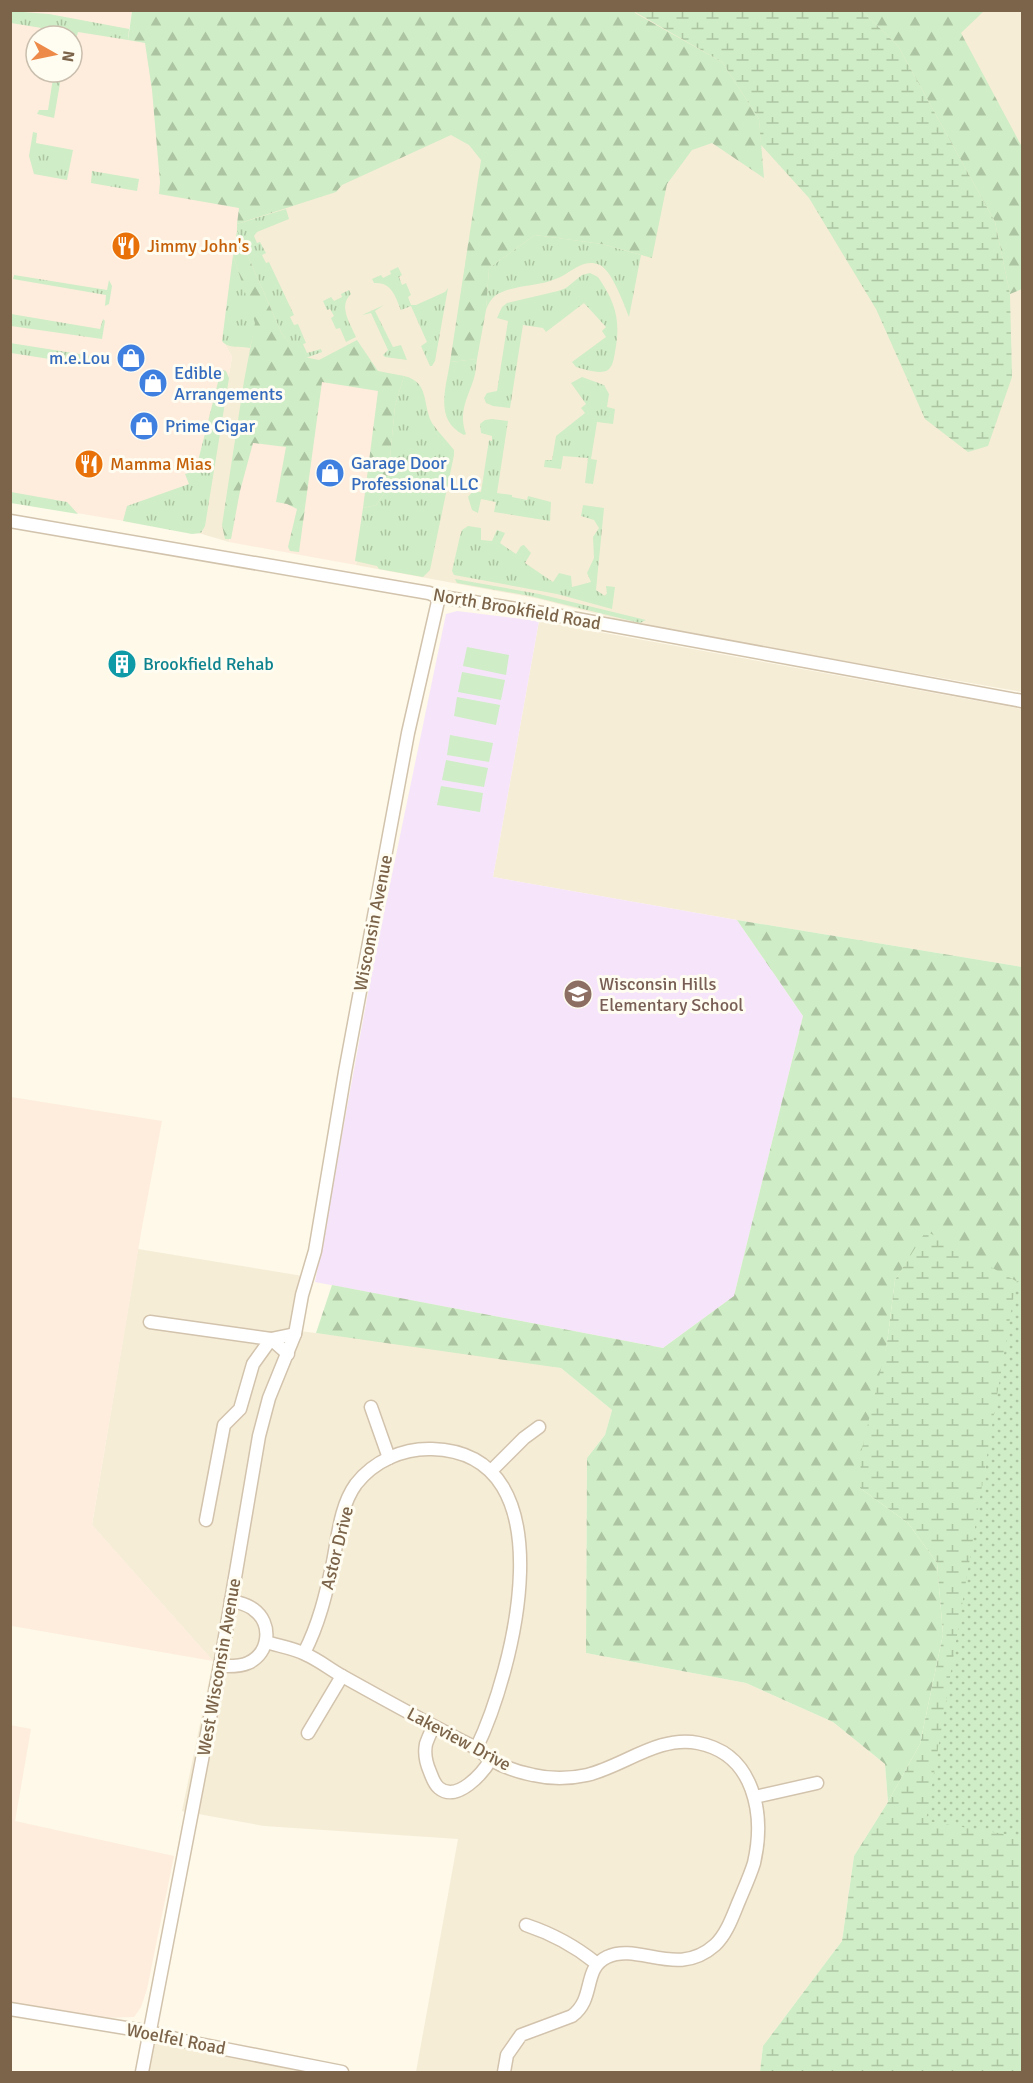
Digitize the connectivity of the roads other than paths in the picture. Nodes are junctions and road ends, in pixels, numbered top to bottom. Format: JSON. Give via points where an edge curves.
{"nodes":[{"id":1,"x":10,"y":521,"type":"edge"},
{"id":2,"x":440,"y":597,"type":"junction"},
{"id":3,"x":1023,"y":701,"type":"edge"},
{"id":4,"x":312,"y":1266,"type":"joint"},
{"id":5,"x":150,"y":1322,"type":"dead end"},
{"id":6,"x":295,"y":1334,"type":"junction"},
{"id":7,"x":271,"y":1339,"type":"junction"},
{"id":8,"x":288,"y":1354,"type":"junction"},
{"id":9,"x":371,"y":1407,"type":"dead end"},
{"id":10,"x":539,"y":1427,"type":"dead end"},
{"id":11,"x":389,"y":1458,"type":"junction"},
{"id":12,"x":491,"y":1471,"type":"junction"},
{"id":13,"x":206,"y":1520,"type":"dead end"},
{"id":14,"x":231,"y":1600,"type":"junction"},
{"id":15,"x":266,"y":1642,"type":"junction"},
{"id":16,"x":304,"y":1653,"type":"junction"},
{"id":17,"x":220,"y":1666,"type":"junction"},
{"id":18,"x":342,"y":1676,"type":"junction"},
{"id":19,"x":433,"y":1726,"type":"junction"},
{"id":20,"x":308,"y":1733,"type":"dead end"},
{"id":21,"x":476,"y":1749,"type":"junction"},
{"id":22,"x":491,"y":1760,"type":"junction"},
{"id":23,"x":817,"y":1783,"type":"dead end"},
{"id":24,"x":754,"y":1797,"type":"junction"},
{"id":25,"x":526,"y":1925,"type":"dead end"},
{"id":26,"x":596,"y":1963,"type":"junction"},
{"id":27,"x":10,"y":2010,"type":"edge"},
{"id":28,"x":150,"y":2032,"type":"junction"},
{"id":29,"x":142,"y":2073,"type":"edge"},
{"id":30,"x":342,"y":2073,"type":"edge"},
{"id":31,"x":504,"y":2073,"type":"edge"}],
"edges":[{"from":1,"to":2,"type":"street","name":"North Brookfield Road"},
{"from":2,"to":3,"type":"street","name":"North Brookfield Road"},
{"from":2,"to":4,"type":"street","name":"Wisconsin Avenue","via":[[408,733]]},
{"from":4,"to":6,"type":"street","name":"West Wisconsin Avenue"},
{"from":5,"to":7,"type":"street"},
{"from":6,"to":7,"type":"street"},
{"from":6,"to":8,"type":"street","name":"West Wisconsin Avenue"},
{"from":7,"to":8,"type":"street"},
{"from":7,"to":13,"type":"street","via":[[254,1364],[240,1408],[224,1425]]},
{"from":8,"to":14,"type":"street","name":"West Wisconsin Avenue","via":[[269,1398],[259,1436]]},
{"from":9,"to":11,"type":"street"},
{"from":10,"to":12,"type":"street"},
{"from":11,"to":12,"type":"street","name":"Astor Drive","via":[[410,1450],[441,1449],[477,1461]]},
{"from":11,"to":16,"type":"street","name":"Astor Drive","via":[[363,1476],[350,1496],[319,1621]]},
{"from":12,"to":21,"type":"street","via":[[501,1482],[515,1514],[519,1576],[508,1658]]},
{"from":14,"to":15,"type":"street","via":[[257,1612],[267,1630]]},
{"from":14,"to":17,"type":"street","name":"West Wisconsin Avenue"},
{"from":15,"to":16,"type":"street","name":"Lakeview Drive"},
{"from":15,"to":17,"type":"street","via":[[261,1653],[246,1664]]},
{"from":16,"to":18,"type":"street","name":"Lakeview Drive"},
{"from":17,"to":28,"type":"street","name":"West Wisconsin Avenue"},
{"from":18,"to":19,"type":"street","name":"Lakeview Drive"},
{"from":18,"to":20,"type":"street"},
{"from":19,"to":21,"type":"street","name":"Lakeview Drive"},
{"from":19,"to":22,"type":"street","via":[[425,1757],[440,1789],[462,1789],[481,1775]]},
{"from":21,"to":22,"type":"street","name":"Lakeview Drive"},
{"from":22,"to":24,"type":"street","name":"Lakeview Drive","via":[[532,1775],[570,1777],[601,1770],[658,1746],[698,1742],[714,1747],[737,1763]]},
{"from":23,"to":24,"type":"street"},
{"from":24,"to":26,"type":"street","name":"Lakeview Drive","via":[[758,1840],[753,1865],[731,1919],[715,1945],[682,1960],[618,1954]]},
{"from":25,"to":26,"type":"street","via":[[551,1933]]},
{"from":26,"to":31,"type":"street","via":[[582,2006],[572,2016],[521,2035],[507,2055]]},
{"from":27,"to":28,"type":"street","name":"Woelfel Road"},
{"from":28,"to":29,"type":"street","name":"West Wisconsin Avenue"},
{"from":28,"to":30,"type":"street","name":"Woelfel Road"}]}
